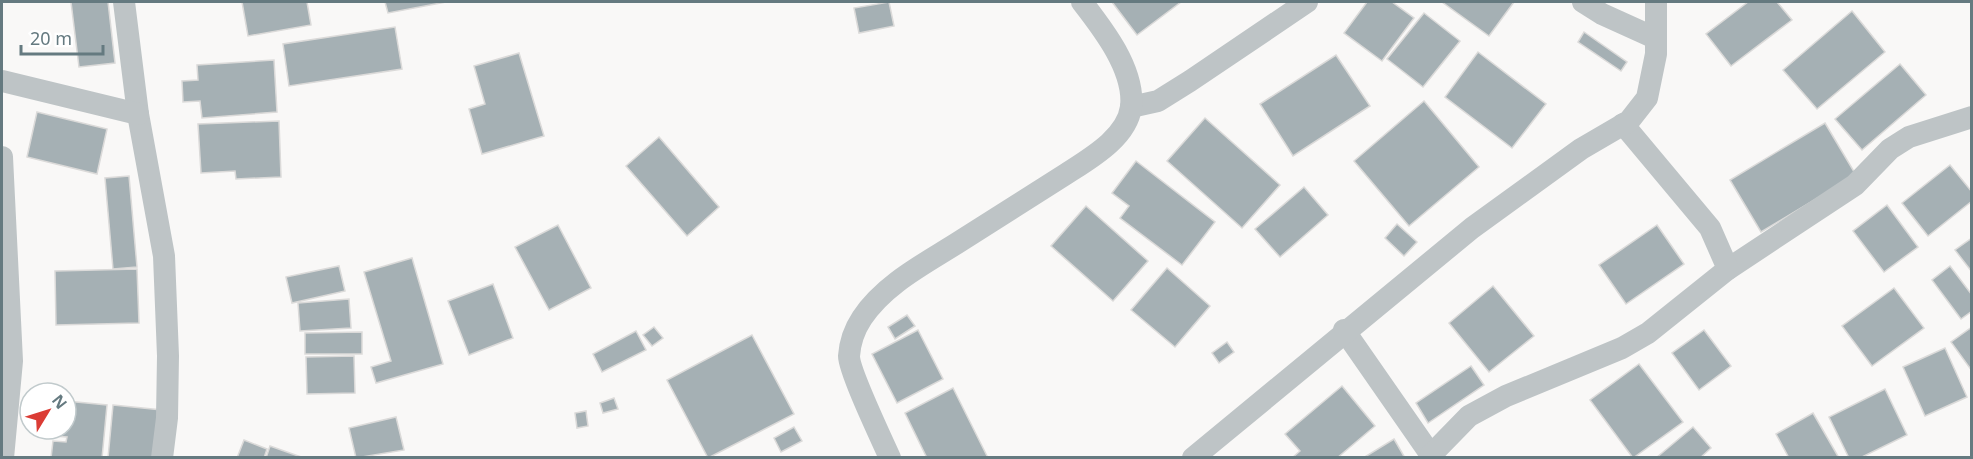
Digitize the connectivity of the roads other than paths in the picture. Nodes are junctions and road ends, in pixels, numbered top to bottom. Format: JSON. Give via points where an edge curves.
{"nodes":[{"id":1,"x":124,"y":2,"type":"edge"},
{"id":2,"x":1082,"y":2,"type":"edge"},
{"id":3,"x":1307,"y":2,"type":"edge"},
{"id":4,"x":1583,"y":2,"type":"edge"},
{"id":5,"x":1656,"y":2,"type":"edge"},
{"id":6,"x":1655,"y":38,"type":"junction"},
{"id":7,"x":2,"y":81,"type":"edge"},
{"id":8,"x":1131,"y":107,"type":"junction"},
{"id":9,"x":138,"y":114,"type":"junction"},
{"id":10,"x":1971,"y":117,"type":"edge"},
{"id":11,"x":1623,"y":124,"type":"junction"},
{"id":12,"x":2,"y":158,"type":"edge"},
{"id":13,"x":1728,"y":269,"type":"junction"},
{"id":14,"x":1344,"y":330,"type":"junction"},
{"id":15,"x":1432,"y":456,"type":"edge"},
{"id":16,"x":3,"y":458,"type":"edge"},
{"id":17,"x":162,"y":458,"type":"edge"},
{"id":18,"x":890,"y":458,"type":"edge"},
{"id":19,"x":1193,"y":458,"type":"edge"}],
"edges":[{"from":1,"to":9,"type":"street"},
{"from":2,"to":8,"type":"street","via":[[1108,36],[1126,76]]},
{"from":3,"to":8,"type":"street","via":[[1174,91]]},
{"from":4,"to":6,"type":"street"},
{"from":5,"to":6,"type":"street"},
{"from":6,"to":11,"type":"street","via":[[1656,54],[1647,98]]},
{"from":7,"to":9,"type":"street"},
{"from":8,"to":18,"type":"street","via":[[1124,126],[1086,161],[907,275],[862,317],[851,338],[849,359]]},
{"from":9,"to":17,"type":"street","via":[[164,256],[168,356]]},
{"from":10,"to":13,"type":"street","via":[[1909,136],[1890,148],[1855,185]]},
{"from":11,"to":13,"type":"street","via":[[1710,228]]},
{"from":11,"to":14,"type":"street","via":[[1581,149],[1472,228]]},
{"from":12,"to":16,"type":"street","via":[[12,361]]},
{"from":13,"to":15,"type":"street","via":[[1648,333],[1622,348],[1506,396],[1469,416]]},
{"from":14,"to":15,"type":"street"},
{"from":14,"to":19,"type":"street"}]}
